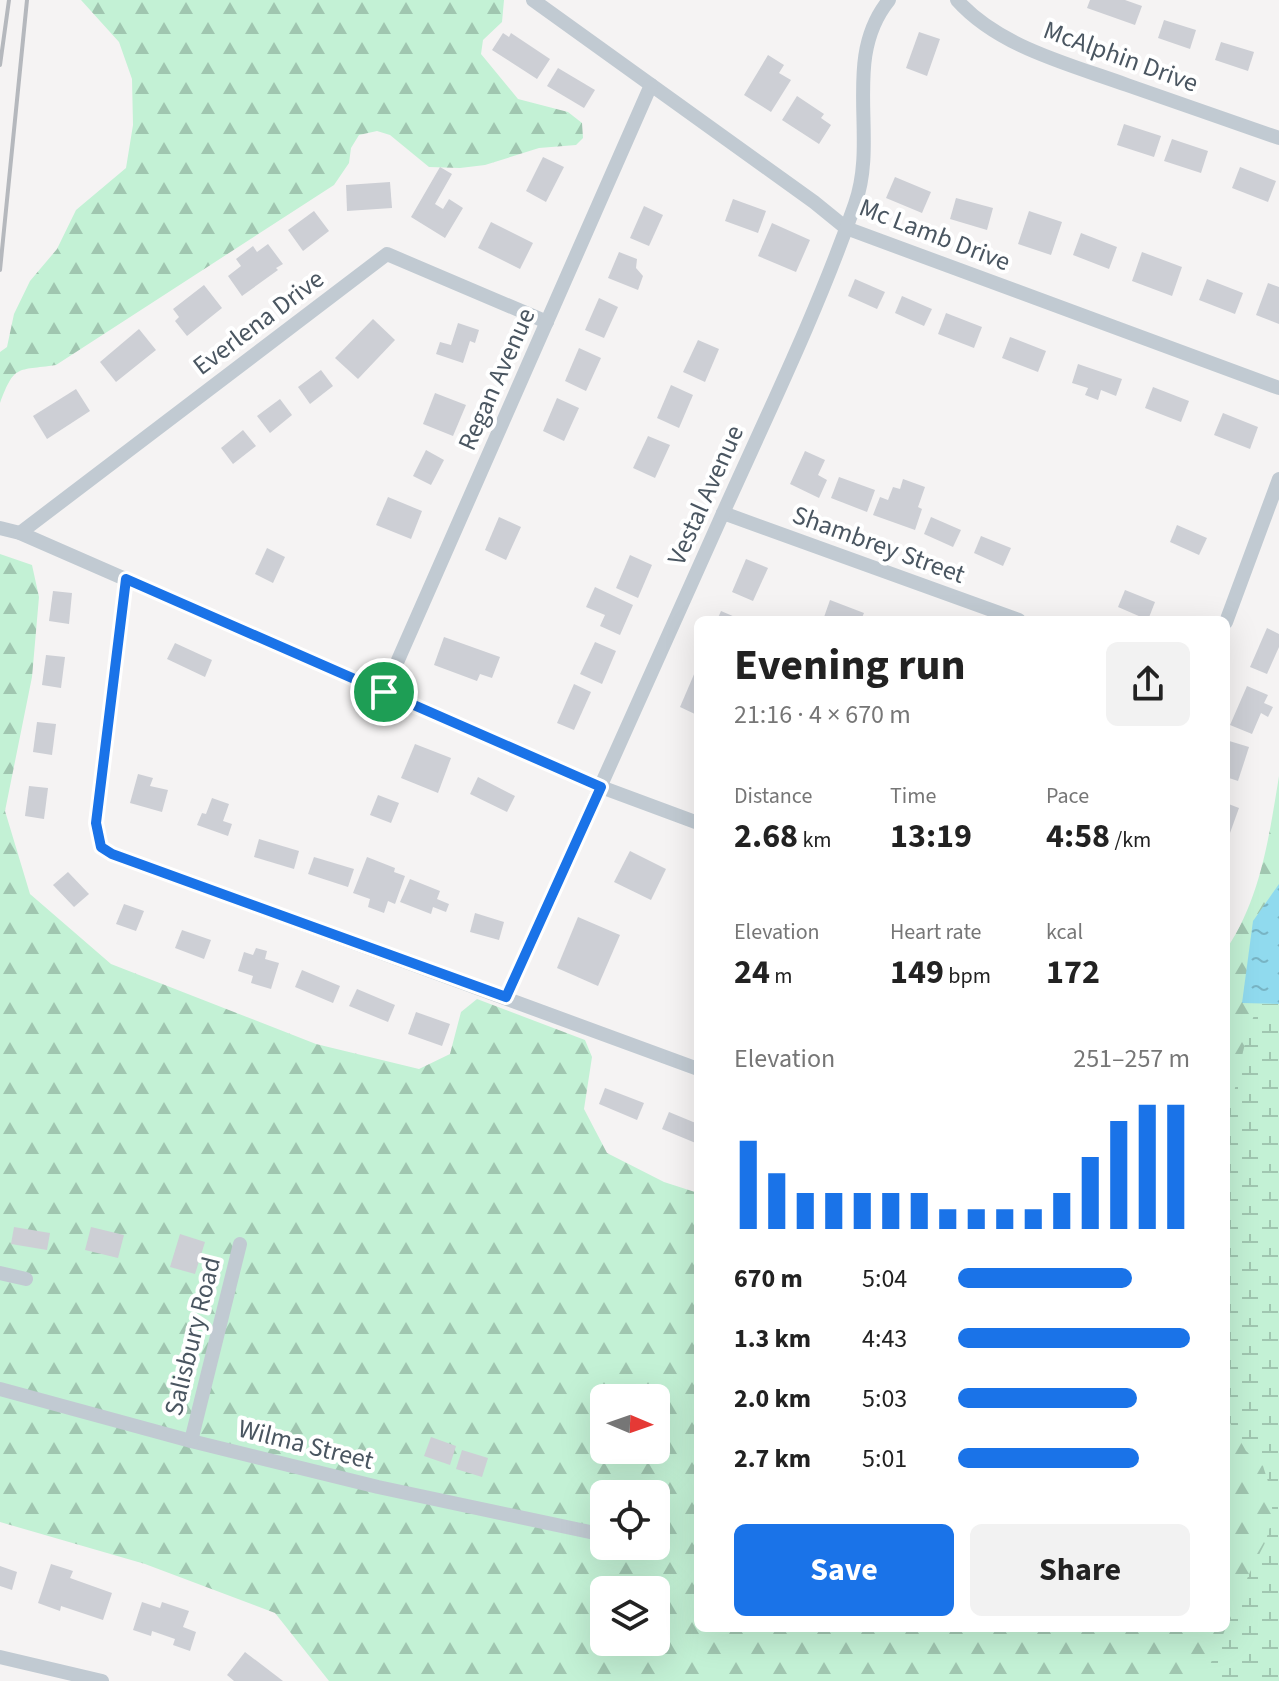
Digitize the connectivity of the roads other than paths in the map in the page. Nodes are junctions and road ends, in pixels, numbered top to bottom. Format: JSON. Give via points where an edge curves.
{"nodes":[{"id":1,"x":533,"y":0,"type":"edge"},
{"id":2,"x":889,"y":0,"type":"edge"},
{"id":3,"x":957,"y":0,"type":"edge"},
{"id":4,"x":651,"y":85,"type":"junction"},
{"id":5,"x":1279,"y":138,"type":"edge"},
{"id":6,"x":846,"y":228,"type":"junction"},
{"id":7,"x":547,"y":322,"type":"junction"},
{"id":8,"x":1279,"y":388,"type":"edge"},
{"id":9,"x":1279,"y":479,"type":"edge"},
{"id":10,"x":723,"y":513,"type":"junction"},
{"id":11,"x":0,"y":528,"type":"edge"},
{"id":12,"x":20,"y":533,"type":"junction"},
{"id":13,"x":126,"y":579,"type":"junction"},
{"id":14,"x":1008,"y":616,"type":"edge"},
{"id":15,"x":1228,"y":616,"type":"edge"},
{"id":16,"x":384,"y":692,"type":"junction"},
{"id":17,"x":601,"y":787,"type":"junction"},
{"id":18,"x":694,"y":822,"type":"edge"},
{"id":19,"x":506,"y":997,"type":"junction"},
{"id":20,"x":694,"y":1068,"type":"edge"},
{"id":21,"x":240,"y":1244,"type":"dead end"},
{"id":22,"x":0,"y":1273,"type":"edge"},
{"id":23,"x":26,"y":1279,"type":"dead end"},
{"id":24,"x":0,"y":1389,"type":"edge"},
{"id":25,"x":191,"y":1441,"type":"junction"},
{"id":26,"x":590,"y":1532,"type":"edge"},
{"id":27,"x":0,"y":1657,"type":"edge"},
{"id":28,"x":102,"y":1681,"type":"edge"}],
"edges":[{"from":1,"to":4,"type":"street","name":"Mc Lamb Drive"},
{"from":2,"to":6,"type":"street","name":"Vestal Avenue","via":[[872,26],[864,54],[864,163]]},
{"from":3,"to":5,"type":"street","name":"McAlphin Drive","via":[[1000,35],[1057,60]]},
{"from":4,"to":6,"type":"street","name":"Mc Lamb Drive"},
{"from":4,"to":7,"type":"street","name":"Regan Avenue"},
{"from":6,"to":8,"type":"street","name":"Mc Lamb Drive"},
{"from":6,"to":10,"type":"street","name":"Vestal Avenue"},
{"from":7,"to":12,"type":"street","name":"Everlena Drive","via":[[387,254]]},
{"from":7,"to":16,"type":"street","name":"Regan Avenue"},
{"from":9,"to":15,"type":"street"},
{"from":10,"to":14,"type":"street","name":"Shambrey Street"},
{"from":10,"to":17,"type":"street","name":"Vestal Avenue"},
{"from":11,"to":12,"type":"street"},
{"from":12,"to":13,"type":"street"},
{"from":13,"to":16,"type":"street"},
{"from":13,"to":19,"type":"street","via":[[96,823],[101,847]]},
{"from":16,"to":17,"type":"street"},
{"from":17,"to":18,"type":"street"},
{"from":17,"to":19,"type":"street","name":"Vestal Avenue"},
{"from":19,"to":20,"type":"street"},
{"from":21,"to":25,"type":"street","name":"Salisbury Road"},
{"from":22,"to":23,"type":"street"},
{"from":24,"to":25,"type":"street","name":"Wilma Street"},
{"from":25,"to":26,"type":"street","name":"Wilma Street"},
{"from":27,"to":28,"type":"street"}]}
